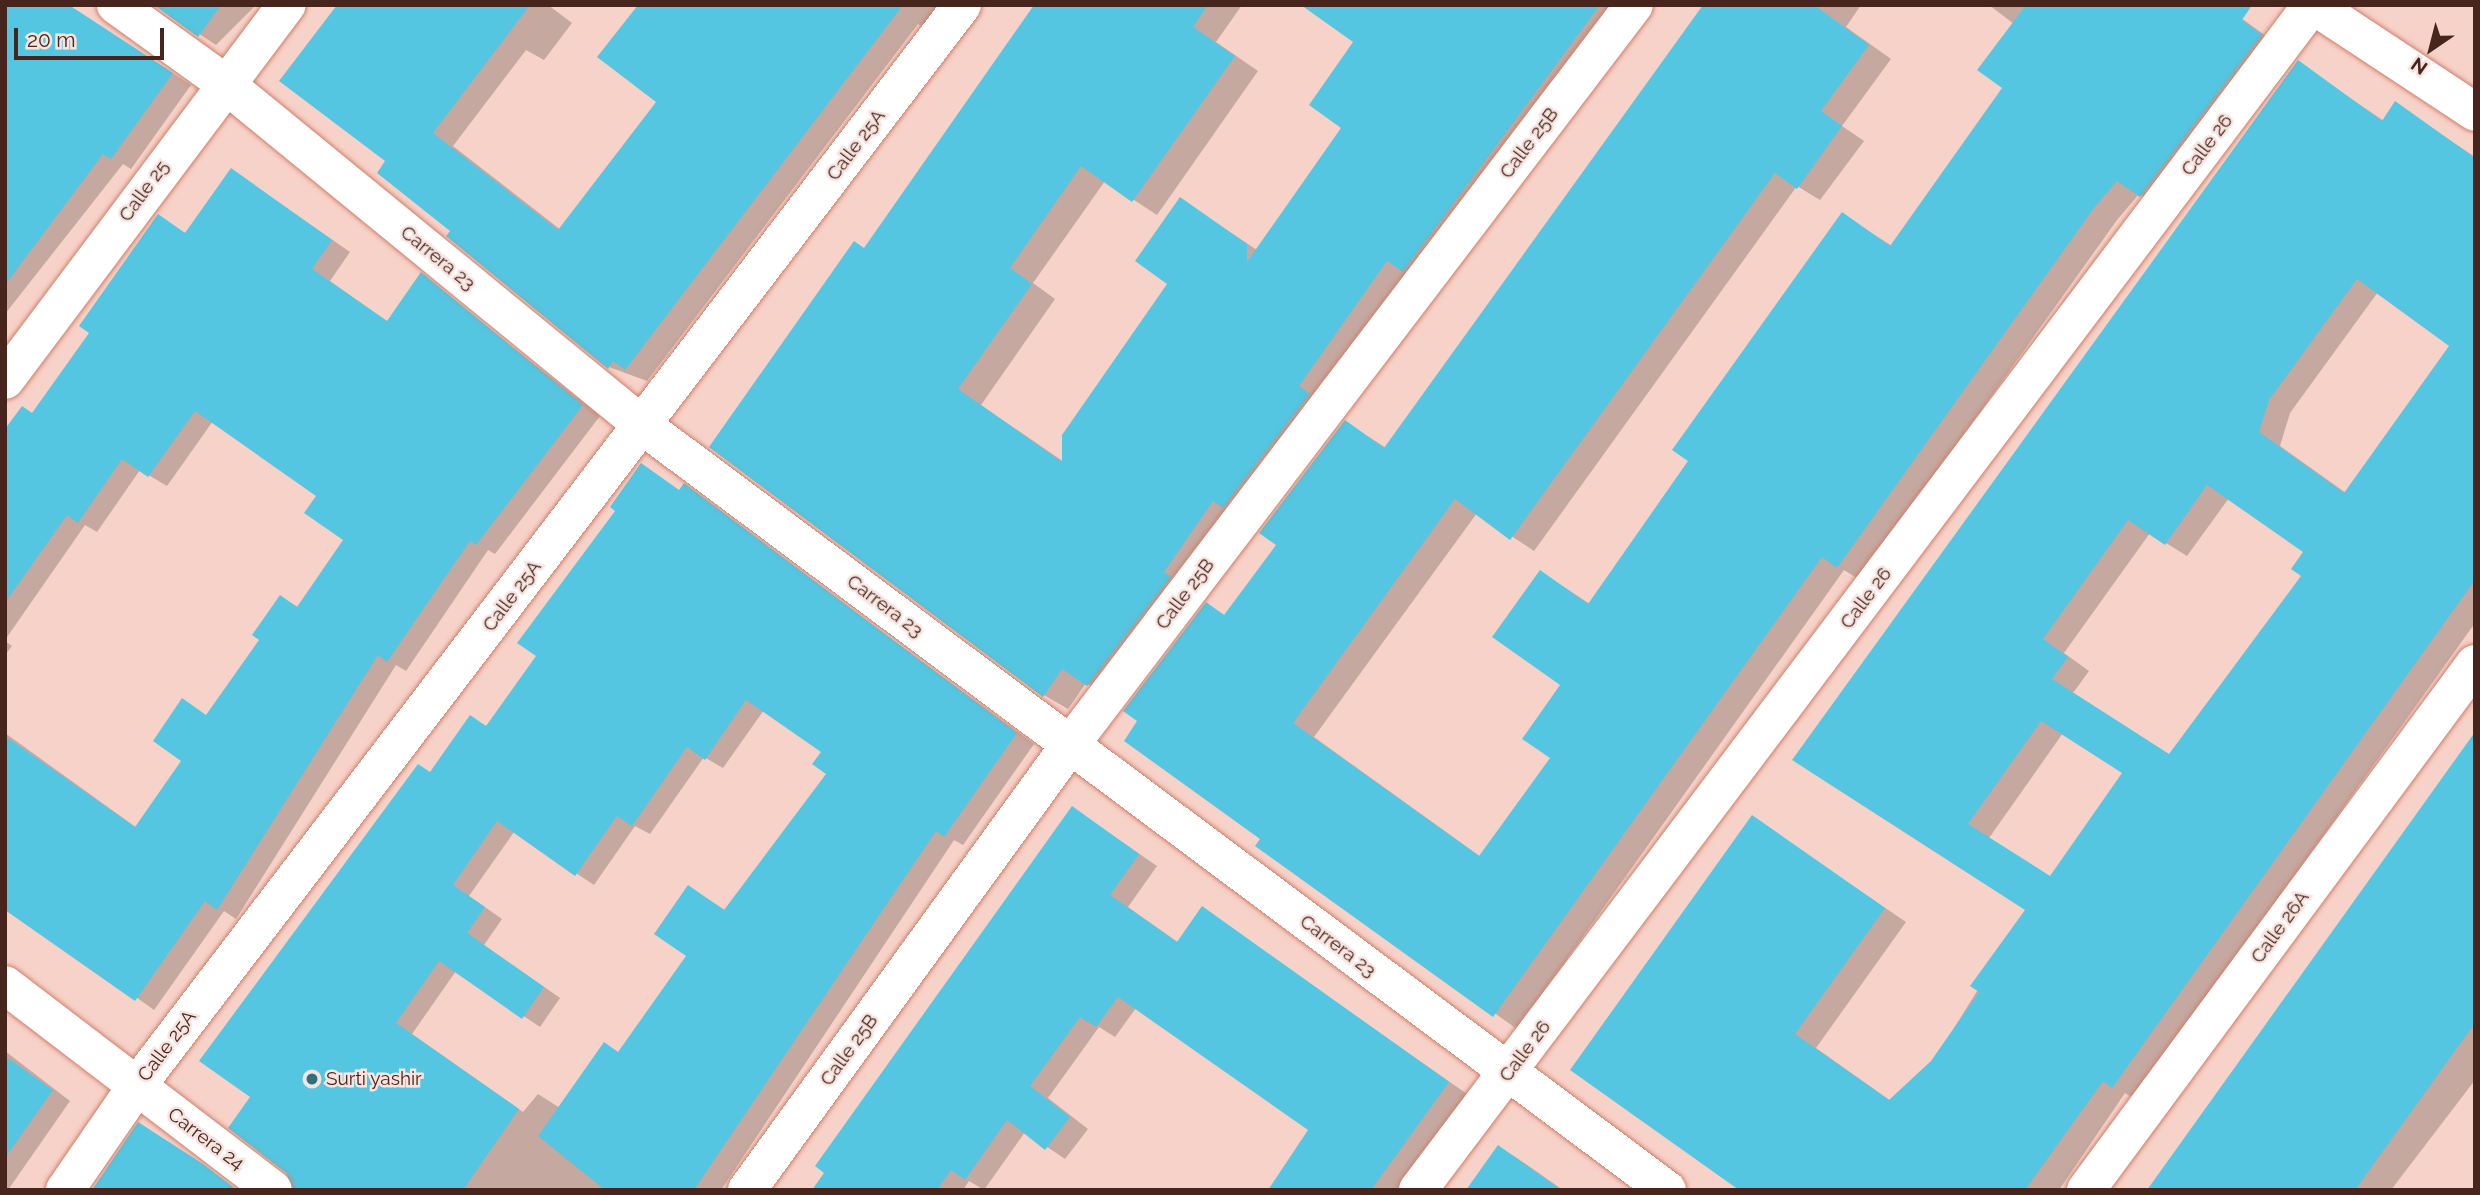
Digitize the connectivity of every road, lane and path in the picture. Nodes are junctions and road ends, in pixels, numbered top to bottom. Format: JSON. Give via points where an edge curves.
{"nodes":[{"id":1,"x":116,"y":5,"type":"edge"},
{"id":2,"x":286,"y":5,"type":"edge"},
{"id":3,"x":962,"y":5,"type":"edge"},
{"id":4,"x":1634,"y":5,"type":"edge"},
{"id":5,"x":2312,"y":5,"type":"edge"},
{"id":6,"x":223,"y":82,"type":"junction"},
{"id":7,"x":2475,"y":113,"type":"edge"},
{"id":8,"x":5,"y":380,"type":"edge"},
{"id":9,"x":642,"y":425,"type":"junction"},
{"id":10,"x":2475,"y":664,"type":"edge"},
{"id":11,"x":1070,"y":745,"type":"junction"},
{"id":12,"x":5,"y":985,"type":"edge"},
{"id":13,"x":1508,"y":1074,"type":"junction"},
{"id":14,"x":136,"y":1087,"type":"junction"},
{"id":15,"x":65,"y":1190,"type":"edge"},
{"id":16,"x":273,"y":1190,"type":"edge"},
{"id":17,"x":747,"y":1190,"type":"edge"},
{"id":18,"x":1418,"y":1190,"type":"edge"},
{"id":19,"x":1667,"y":1190,"type":"edge"},
{"id":20,"x":2086,"y":1190,"type":"edge"}],
"edges":[{"from":1,"to":6,"type":"street","name":"Carrera 23"},
{"from":2,"to":6,"type":"street","name":"Calle 25"},
{"from":3,"to":9,"type":"street","name":"Calle 25A"},
{"from":4,"to":11,"type":"street","name":"Calle 25B"},
{"from":5,"to":7,"type":"street"},
{"from":5,"to":13,"type":"street","name":"Calle 26"},
{"from":6,"to":8,"type":"street","name":"Calle 25"},
{"from":6,"to":9,"type":"street","name":"Carrera 23"},
{"from":9,"to":11,"type":"street","name":"Carrera 23"},
{"from":9,"to":14,"type":"street","name":"Calle 25A"},
{"from":10,"to":20,"type":"street","name":"Calle 26A"},
{"from":11,"to":13,"type":"street","name":"Carrera 23"},
{"from":11,"to":17,"type":"street","name":"Calle 25B"},
{"from":12,"to":14,"type":"street","name":"Carrera 24"},
{"from":13,"to":18,"type":"street","name":"Calle 26"},
{"from":13,"to":19,"type":"street","name":"Carrera 23"},
{"from":14,"to":15,"type":"street","name":"Calle 25A"},
{"from":14,"to":16,"type":"street","name":"Carrera 24"}]}
